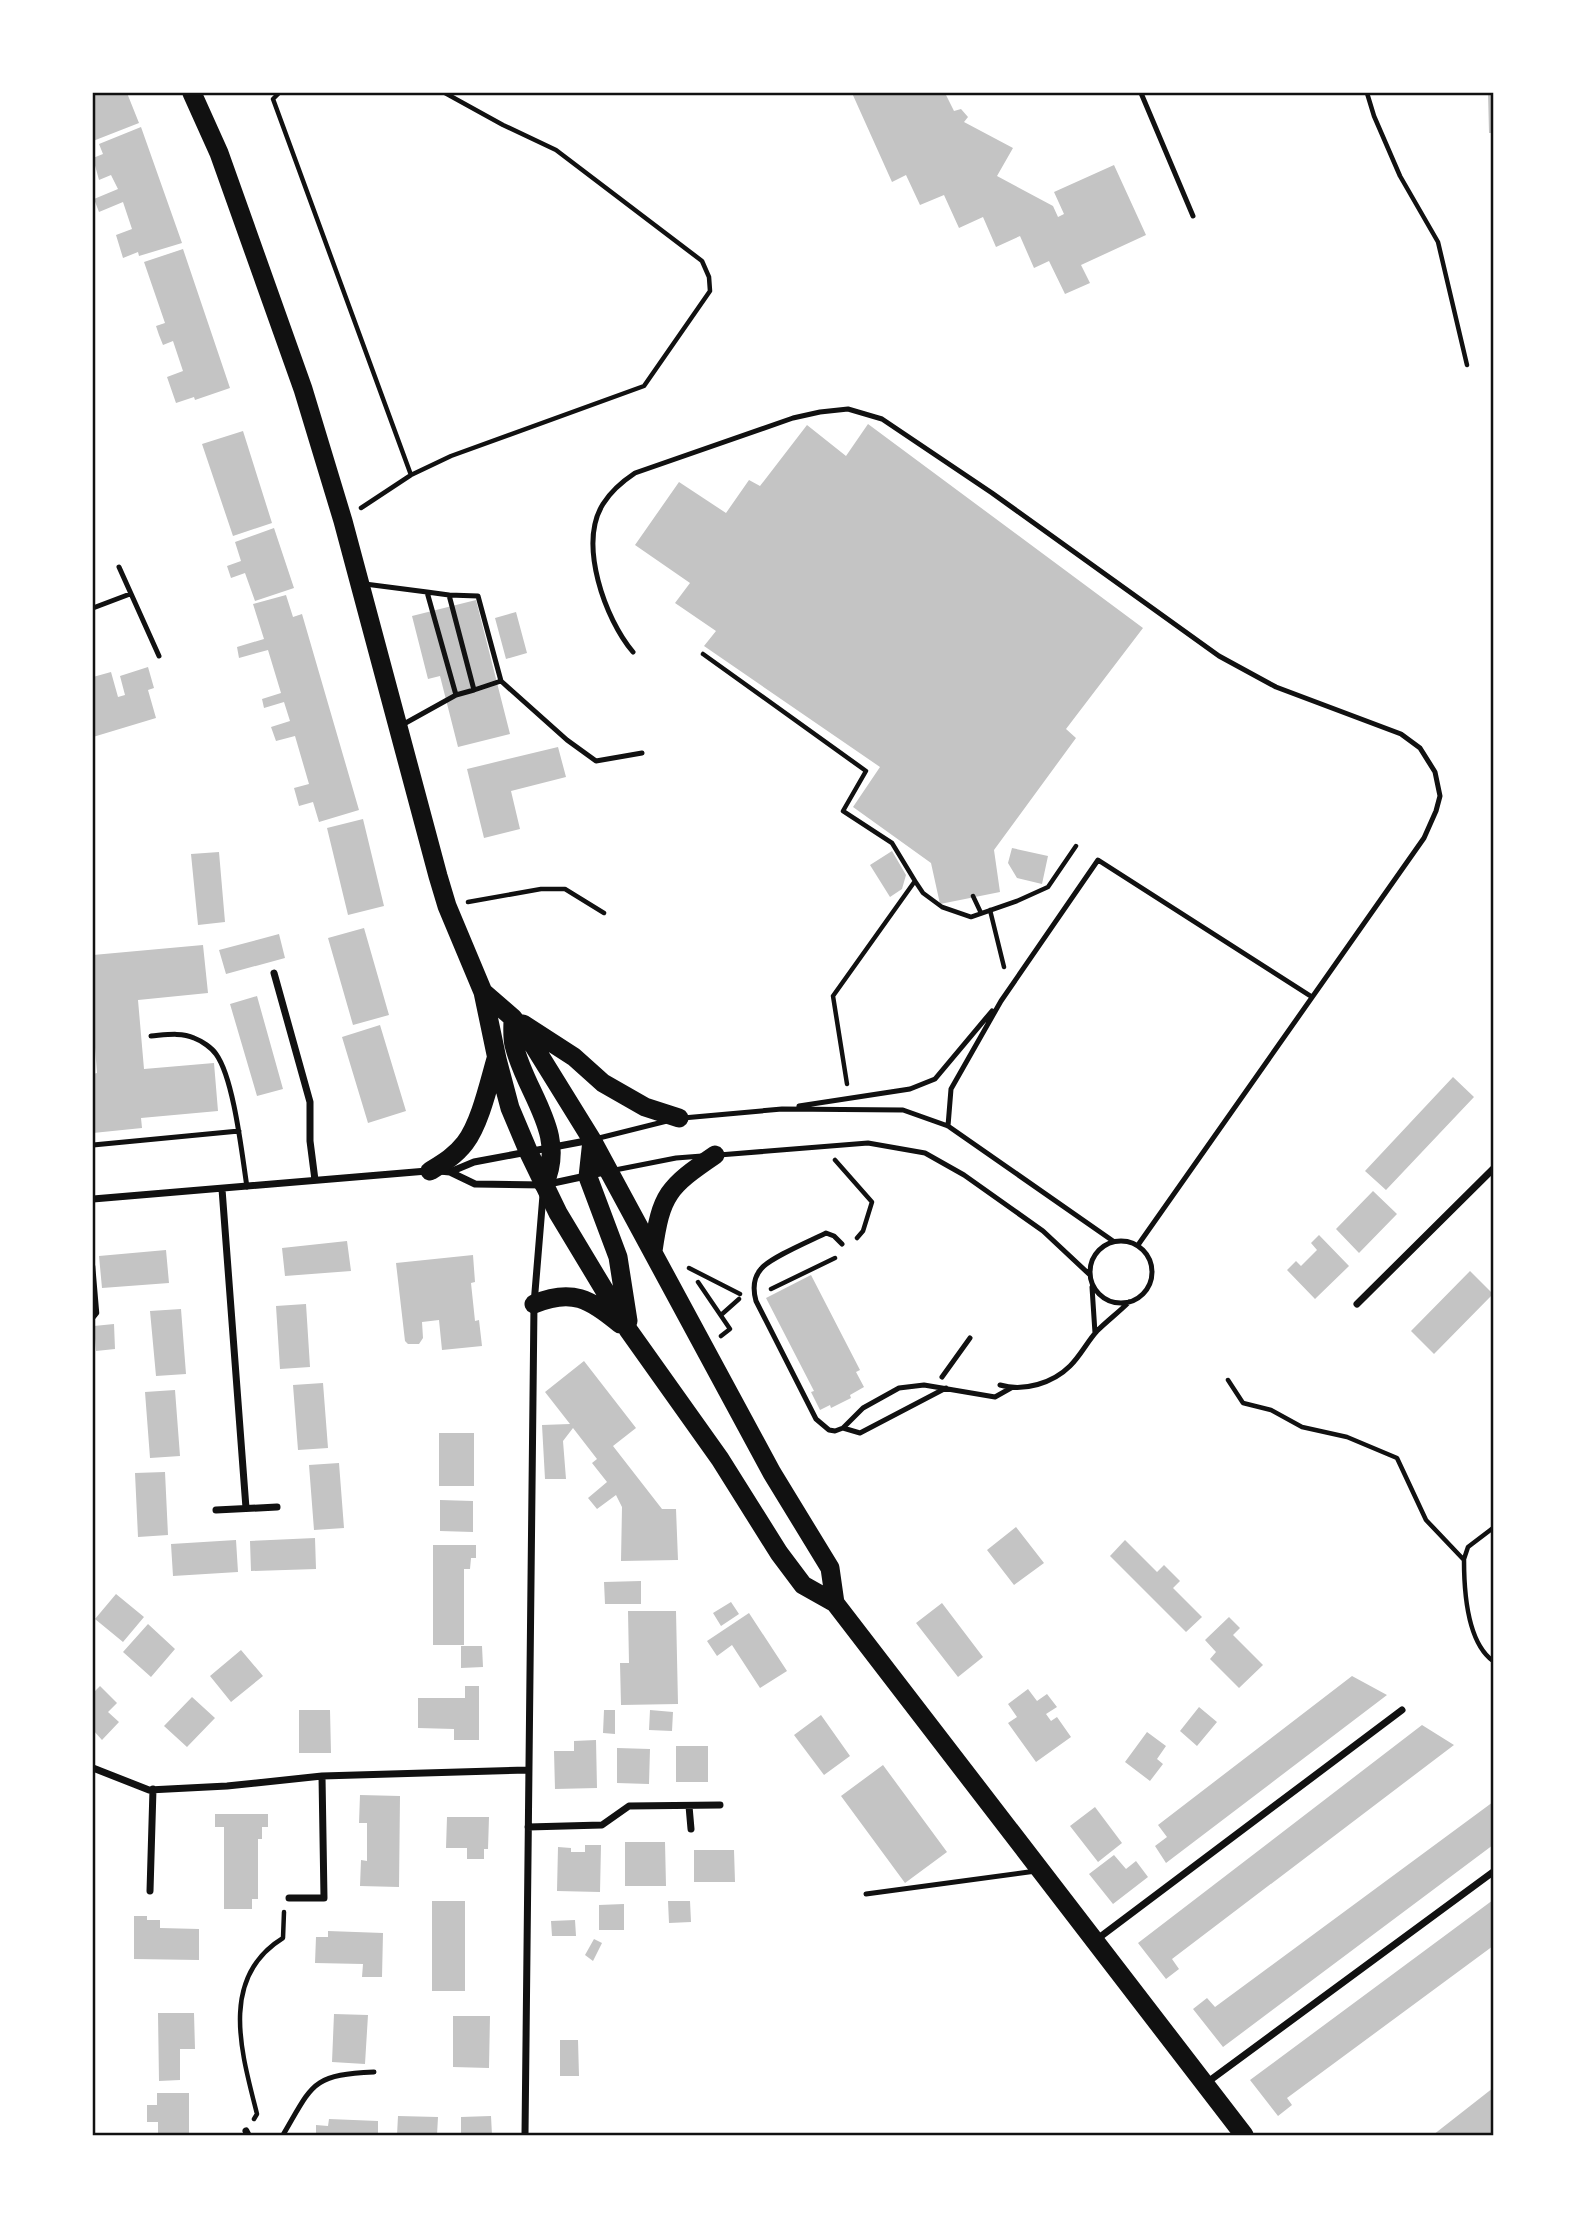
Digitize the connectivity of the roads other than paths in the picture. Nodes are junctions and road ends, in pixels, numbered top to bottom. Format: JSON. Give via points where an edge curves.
{"nodes":[{"id":1,"x":192,"y":93,"type":"edge"},
{"id":2,"x":1141,"y":93,"type":"edge"},
{"id":3,"x":1193,"y":216,"type":"dead end"},
{"id":4,"x":119,"y":567,"type":"dead end"},
{"id":5,"x":359,"y":583,"type":"junction"},
{"id":6,"x":427,"y":592,"type":"junction"},
{"id":7,"x":130,"y":594,"type":"junction"},
{"id":8,"x":449,"y":595,"type":"junction"},
{"id":9,"x":93,"y":608,"type":"edge"},
{"id":10,"x":633,"y":653,"type":"dead end"},
{"id":11,"x":159,"y":656,"type":"dead end"},
{"id":12,"x":501,"y":681,"type":"junction"},
{"id":13,"x":474,"y":690,"type":"junction"},
{"id":14,"x":456,"y":695,"type":"junction"},
{"id":15,"x":397,"y":728,"type":"junction"},
{"id":16,"x":642,"y":753,"type":"dead end"},
{"id":17,"x":274,"y":973,"type":"dead end"},
{"id":18,"x":483,"y":992,"type":"junction"},
{"id":19,"x":1312,"y":997,"type":"junction"},
{"id":20,"x":1001,"y":1001,"type":"junction"},
{"id":21,"x":513,"y":1018,"type":"junction"},
{"id":22,"x":151,"y":1036,"type":"dead end"},
{"id":23,"x":496,"y":1059,"type":"junction"},
{"id":24,"x":782,"y":1109,"type":"junction"},
{"id":25,"x":679,"y":1118,"type":"junction"},
{"id":26,"x":948,"y":1126,"type":"junction"},
{"id":27,"x":239,"y":1131,"type":"junction"},
{"id":28,"x":592,"y":1140,"type":"junction"},
{"id":29,"x":93,"y":1144,"type":"edge"},
{"id":30,"x":553,"y":1149,"type":"junction"},
{"id":31,"x":529,"y":1153,"type":"junction"},
{"id":32,"x":715,"y":1155,"type":"junction"},
{"id":33,"x":1493,"y":1169,"type":"edge"},
{"id":34,"x":430,"y":1171,"type":"junction"},
{"id":35,"x":609,"y":1171,"type":"junction"},
{"id":36,"x":450,"y":1172,"type":"junction"},
{"id":37,"x":588,"y":1177,"type":"junction"},
{"id":38,"x":315,"y":1180,"type":"junction"},
{"id":39,"x":544,"y":1185,"type":"junction"},
{"id":40,"x":247,"y":1187,"type":"junction"},
{"id":41,"x":222,"y":1189,"type":"junction"},
{"id":42,"x":93,"y":1199,"type":"edge"},
{"id":43,"x":1114,"y":1241,"type":"junction"},
{"id":44,"x":842,"y":1244,"type":"dead end"},
{"id":45,"x":1139,"y":1245,"type":"junction"},
{"id":46,"x":653,"y":1251,"type":"junction"},
{"id":47,"x":1090,"y":1275,"type":"junction"},
{"id":48,"x":1092,"y":1283,"type":"junction"},
{"id":49,"x":1129,"y":1302,"type":"junction"},
{"id":50,"x":534,"y":1304,"type":"junction"},
{"id":51,"x":1357,"y":1304,"type":"dead end"},
{"id":52,"x":629,"y":1331,"type":"junction"},
{"id":53,"x":1096,"y":1333,"type":"junction"},
{"id":54,"x":970,"y":1338,"type":"dead end"},
{"id":55,"x":942,"y":1377,"type":"dead end"},
{"id":56,"x":1000,"y":1385,"type":"dead end"},
{"id":57,"x":946,"y":1388,"type":"junction"},
{"id":58,"x":1011,"y":1388,"type":"junction"},
{"id":59,"x":843,"y":1428,"type":"junction"},
{"id":60,"x":277,"y":1507,"type":"dead end"},
{"id":61,"x":246,"y":1508,"type":"junction"},
{"id":62,"x":216,"y":1510,"type":"dead end"},
{"id":63,"x":835,"y":1603,"type":"junction"},
{"id":64,"x":1402,"y":1710,"type":"dead end"},
{"id":65,"x":93,"y":1768,"type":"edge"},
{"id":66,"x":527,"y":1770,"type":"junction"},
{"id":67,"x":322,"y":1776,"type":"junction"},
{"id":68,"x":153,"y":1789,"type":"junction"},
{"id":69,"x":720,"y":1805,"type":"dead end"},
{"id":70,"x":689,"y":1806,"type":"junction"},
{"id":71,"x":528,"y":1827,"type":"junction"},
{"id":72,"x":691,"y":1829,"type":"dead end"},
{"id":73,"x":1040,"y":1870,"type":"junction"},
{"id":74,"x":1493,"y":1872,"type":"edge"},
{"id":75,"x":149,"y":1891,"type":"dead end"},
{"id":76,"x":866,"y":1894,"type":"dead end"},
{"id":77,"x":289,"y":1898,"type":"road end"},
{"id":78,"x":1095,"y":1941,"type":"junction"},
{"id":79,"x":374,"y":2072,"type":"dead end"},
{"id":80,"x":1205,"y":2084,"type":"junction"},
{"id":81,"x":283,"y":2135,"type":"edge"},
{"id":82,"x":525,"y":2135,"type":"edge"},
{"id":83,"x":1244,"y":2135,"type":"edge"}],
"edges":[{"from":1,"to":5,"type":"highway","via":[[219,153],[303,389]]},
{"from":2,"to":3,"type":"lane"},
{"from":4,"to":7,"type":"lane"},
{"from":5,"to":6,"type":"lane"},
{"from":5,"to":15,"type":"highway"},
{"from":6,"to":8,"type":"lane"},
{"from":6,"to":14,"type":"lane"},
{"from":7,"to":9,"type":"lane"},
{"from":7,"to":11,"type":"lane"},
{"from":8,"to":12,"type":"lane","via":[[478,596]]},
{"from":8,"to":13,"type":"lane"},
{"from":10,"to":19,"type":"lane","via":[[621,639],[603,596],[592,549],[602,505],[616,489],[635,473],[793,418],[848,410],[882,419],[1219,656],[1276,687],[1401,734],[1420,748],[1435,772],[1440,796],[1436,811],[1424,838]]},
{"from":12,"to":13,"type":"lane"},
{"from":12,"to":16,"type":"lane","via":[[596,761]]},
{"from":13,"to":14,"type":"lane"},
{"from":14,"to":15,"type":"lane"},
{"from":15,"to":18,"type":"highway","via":[[447,906]]},
{"from":17,"to":38,"type":"street","via":[[310,1102]]},
{"from":18,"to":21,"type":"highway"},
{"from":18,"to":23,"type":"highway"},
{"from":19,"to":20,"type":"lane","via":[[1098,860]]},
{"from":19,"to":45,"type":"lane"},
{"from":20,"to":24,"type":"lane","via":[[935,1079],[910,1089]]},
{"from":20,"to":26,"type":"lane","via":[[951,1089]]},
{"from":21,"to":25,"type":"highway","via":[[573,1057],[603,1083],[645,1107]]},
{"from":21,"to":28,"type":"highway"},
{"from":21,"to":30,"type":"highway","via":[[514,1043]]},
{"from":22,"to":27,"type":"lane","via":[[181,1034],[214,1051],[223,1066]]},
{"from":23,"to":31,"type":"highway"},
{"from":23,"to":34,"type":"highway","via":[[467,1141]]},
{"from":24,"to":25,"type":"lane"},
{"from":24,"to":26,"type":"lane","via":[[903,1110]]},
{"from":25,"to":28,"type":"lane"},
{"from":26,"to":43,"type":"lane"},
{"from":27,"to":29,"type":"lane"},
{"from":27,"to":40,"type":"lane"},
{"from":28,"to":30,"type":"street"},
{"from":28,"to":35,"type":"highway"},
{"from":28,"to":37,"type":"highway"},
{"from":30,"to":31,"type":"street"},
{"from":30,"to":39,"type":"highway"},
{"from":31,"to":36,"type":"street"},
{"from":31,"to":39,"type":"highway"},
{"from":32,"to":35,"type":"lane"},
{"from":32,"to":46,"type":"highway","via":[[687,1174],[664,1200]]},
{"from":32,"to":47,"type":"lane","via":[[868,1143],[925,1153],[1043,1231]]},
{"from":33,"to":51,"type":"street"},
{"from":34,"to":36,"type":"street"},
{"from":34,"to":38,"type":"street"},
{"from":35,"to":37,"type":"street"},
{"from":35,"to":46,"type":"highway"},
{"from":36,"to":39,"type":"street","via":[[475,1184]]},
{"from":37,"to":39,"type":"street"},
{"from":37,"to":52,"type":"highway","via":[[618,1257]]},
{"from":38,"to":40,"type":"street"},
{"from":39,"to":50,"type":"street"},
{"from":39,"to":52,"type":"highway"},
{"from":40,"to":41,"type":"street"},
{"from":41,"to":42,"type":"street"},
{"from":41,"to":61,"type":"street"},
{"from":43,"to":45,"type":"lane"},
{"from":43,"to":47,"type":"lane","via":[[1096,1254]]},
{"from":44,"to":59,"type":"lane","via":[[826,1233],[762,1267],[754,1292],[816,1419],[829,1430]]},
{"from":45,"to":49,"type":"lane","via":[[1150,1259],[1152,1277],[1145,1293]]},
{"from":46,"to":63,"type":"highway","via":[[772,1473],[830,1568]]},
{"from":47,"to":48,"type":"lane"},
{"from":48,"to":49,"type":"lane","via":[[1104,1297]]},
{"from":48,"to":53,"type":"lane"},
{"from":49,"to":53,"type":"lane"},
{"from":50,"to":52,"type":"highway","via":[[553,1296],[576,1296],[598,1306]]},
{"from":50,"to":66,"type":"street"},
{"from":52,"to":63,"type":"highway","via":[[803,1585]]},
{"from":53,"to":58,"type":"lane","via":[[1056,1376],[1042,1384]]},
{"from":54,"to":55,"type":"lane"},
{"from":56,"to":58,"type":"lane"},
{"from":57,"to":58,"type":"lane","via":[[995,1397]]},
{"from":57,"to":59,"type":"lane","via":[[860,1433]]},
{"from":57,"to":59,"type":"lane","via":[[899,1388],[863,1408]]},
{"from":60,"to":61,"type":"street"},
{"from":61,"to":62,"type":"street"},
{"from":63,"to":73,"type":"highway"},
{"from":64,"to":78,"type":"street"},
{"from":65,"to":68,"type":"street"},
{"from":66,"to":67,"type":"street"},
{"from":66,"to":71,"type":"street"},
{"from":67,"to":68,"type":"street"},
{"from":67,"to":77,"type":"street","via":[[324,1898]]},
{"from":68,"to":75,"type":"street"},
{"from":69,"to":70,"type":"street"},
{"from":70,"to":71,"type":"street","via":[[629,1806],[602,1825]]},
{"from":70,"to":72,"type":"street"},
{"from":71,"to":82,"type":"street"},
{"from":73,"to":76,"type":"lane"},
{"from":73,"to":78,"type":"highway"},
{"from":74,"to":80,"type":"street"},
{"from":78,"to":80,"type":"highway"},
{"from":79,"to":81,"type":"lane","via":[[340,2073],[316,2084]]},
{"from":80,"to":83,"type":"highway"}]}
